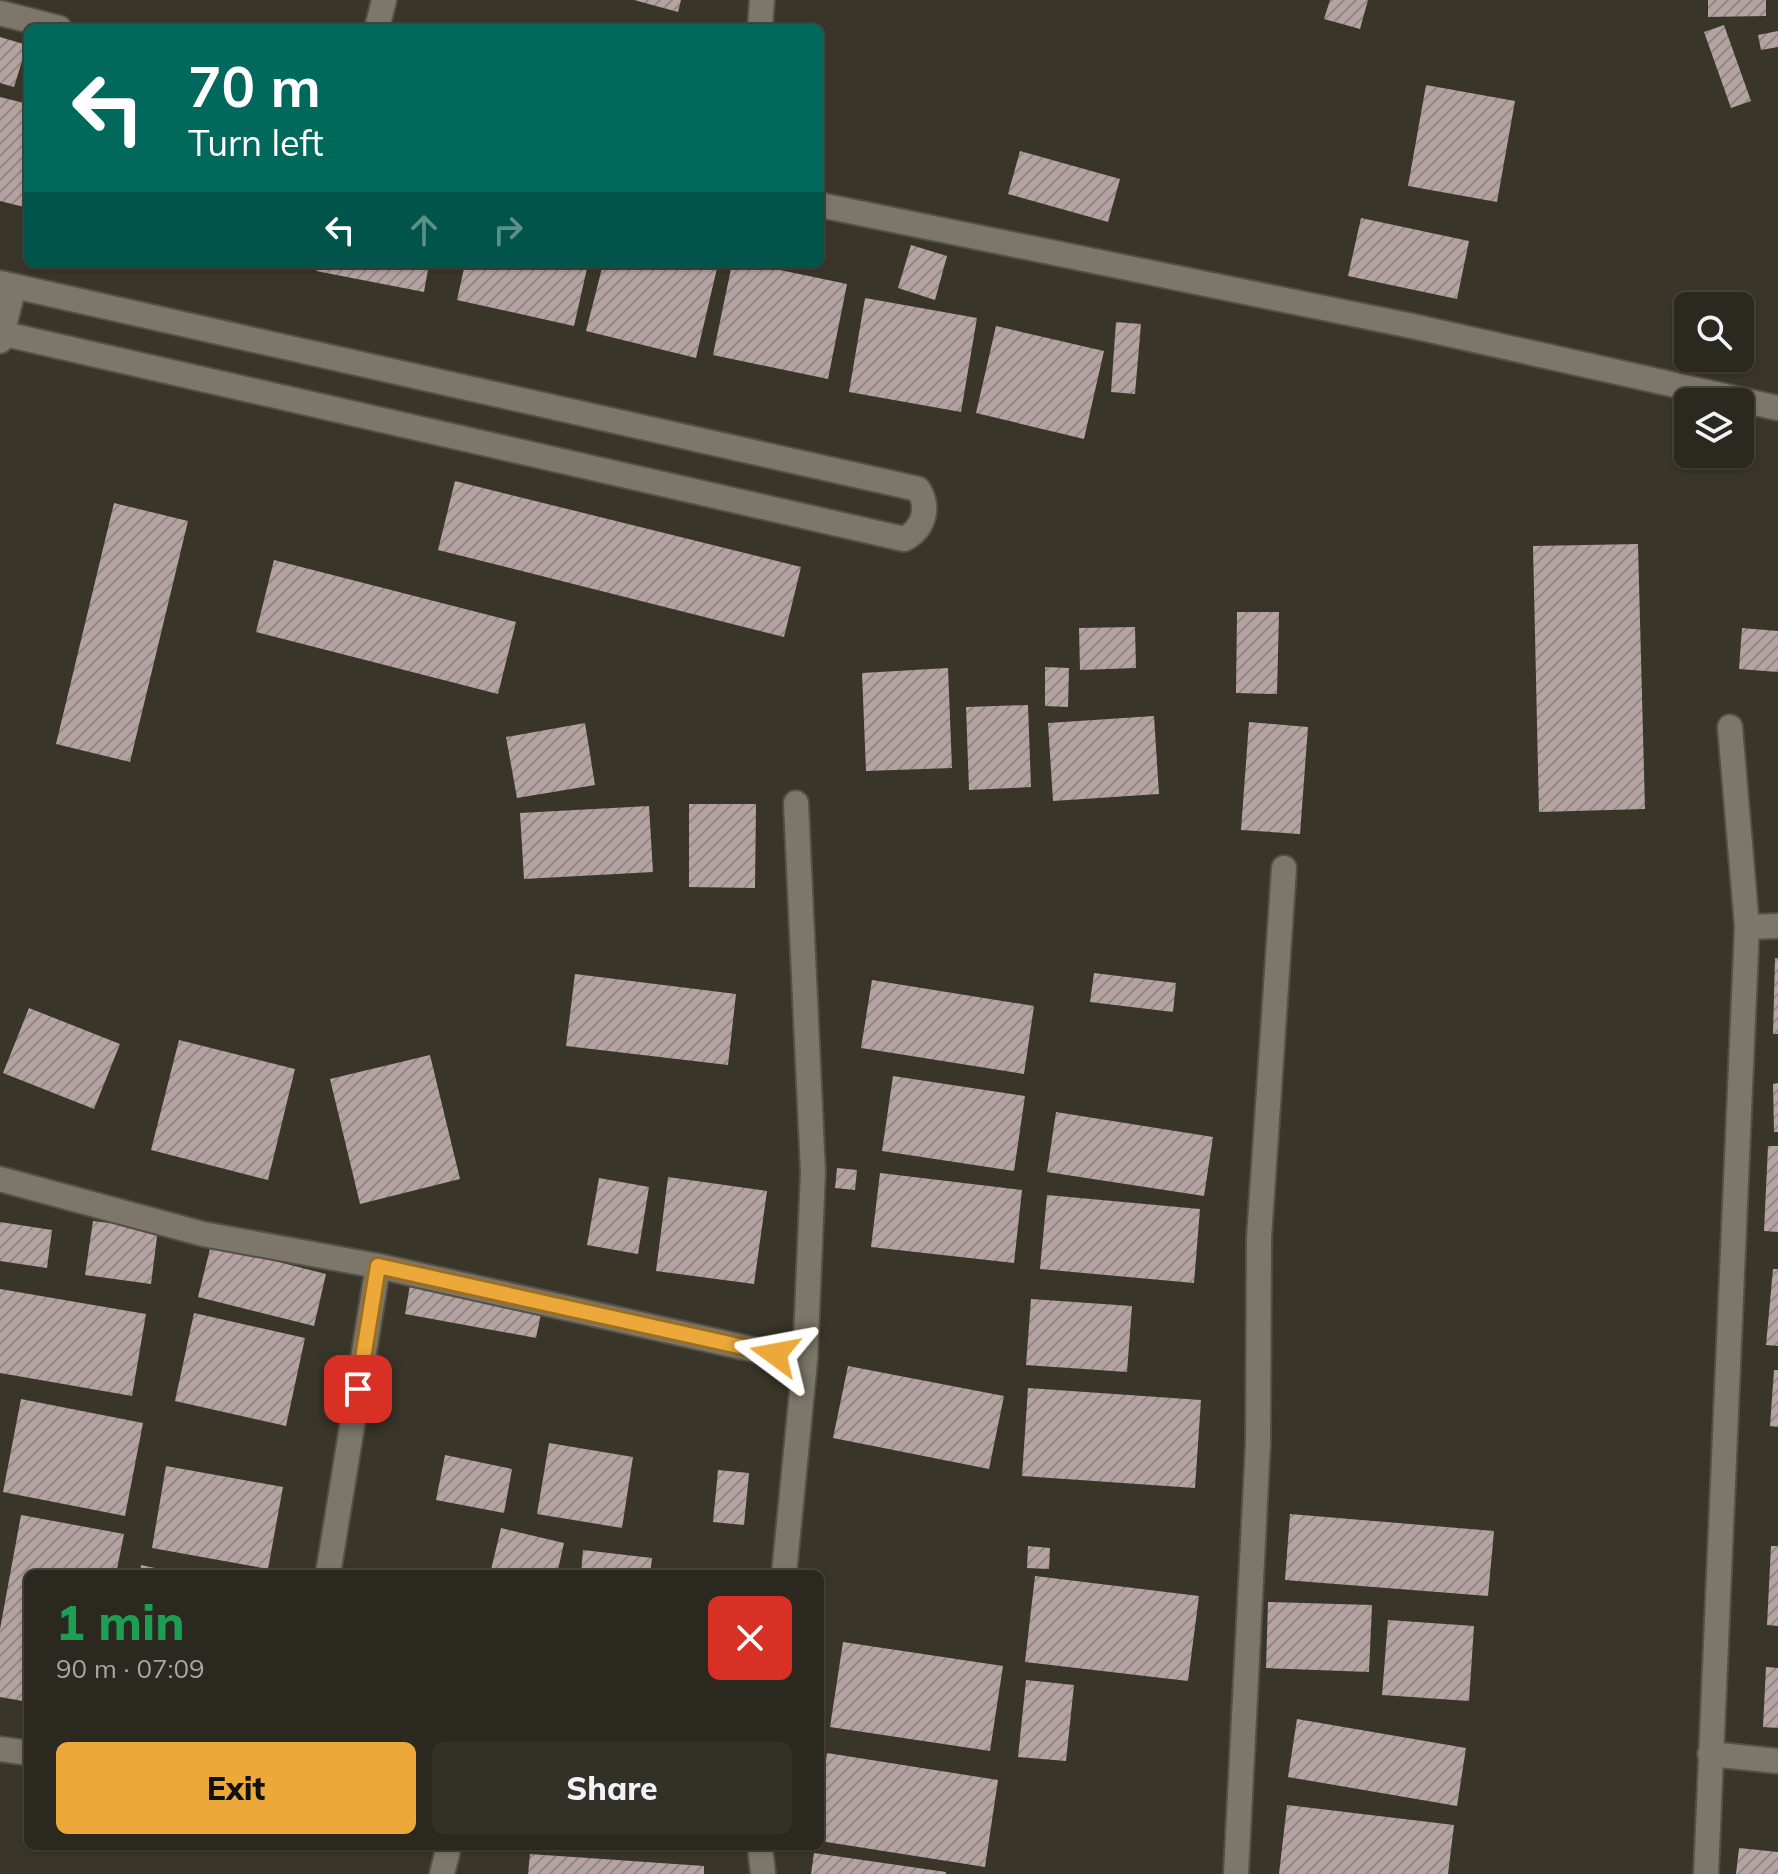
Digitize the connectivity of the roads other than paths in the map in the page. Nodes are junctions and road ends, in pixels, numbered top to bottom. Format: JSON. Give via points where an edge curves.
{"nodes":[{"id":1,"x":384,"y":0,"type":"edge"},
{"id":2,"x":762,"y":0,"type":"edge"},
{"id":3,"x":0,"y":13,"type":"edge"},
{"id":4,"x":43,"y":24,"type":"edge"},
{"id":5,"x":378,"y":24,"type":"edge"},
{"id":6,"x":760,"y":24,"type":"edge"},
{"id":7,"x":824,"y":206,"type":"edge"},
{"id":8,"x":7,"y":285,"type":"edge"},
{"id":9,"x":1,"y":336,"type":"edge"},
{"id":10,"x":1778,"y":408,"type":"edge"},
{"id":11,"x":1730,"y":727,"type":"dead end"},
{"id":12,"x":796,"y":803,"type":"dead end"},
{"id":13,"x":1284,"y":868,"type":"dead end"},
{"id":14,"x":1778,"y":926,"type":"edge"},
{"id":15,"x":1747,"y":927,"type":"junction"},
{"id":16,"x":0,"y":1179,"type":"edge"},
{"id":17,"x":378,"y":1266,"type":"junction"},
{"id":18,"x":805,"y":1361,"type":"junction"},
{"id":19,"x":329,"y":1570,"type":"edge"},
{"id":20,"x":784,"y":1570,"type":"edge"},
{"id":21,"x":0,"y":1749,"type":"edge"},
{"id":22,"x":24,"y":1752,"type":"edge"},
{"id":23,"x":1710,"y":1754,"type":"junction"},
{"id":24,"x":1778,"y":1761,"type":"edge"},
{"id":25,"x":448,"y":1850,"type":"edge"},
{"id":26,"x":760,"y":1850,"type":"edge"},
{"id":27,"x":442,"y":1874,"type":"edge"},
{"id":28,"x":763,"y":1874,"type":"edge"},
{"id":29,"x":1236,"y":1874,"type":"edge"},
{"id":30,"x":1706,"y":1874,"type":"edge"}],
"edges":[{"from":1,"to":5,"type":"street"},
{"from":2,"to":6,"type":"street"},
{"from":3,"to":4,"type":"street"},
{"from":7,"to":10,"type":"street","via":[[1412,326]]},
{"from":8,"to":9,"type":"street"},
{"from":8,"to":9,"type":"street","via":[[918,489],[925,499],[924,517],[915,533],[904,539]]},
{"from":11,"to":15,"type":"street"},
{"from":12,"to":18,"type":"street","via":[[813,1172]]},
{"from":13,"to":29,"type":"street","via":[[1259,1238],[1258,1443]]},
{"from":14,"to":15,"type":"street"},
{"from":15,"to":23,"type":"street"},
{"from":16,"to":17,"type":"street","via":[[203,1234]]},
{"from":17,"to":18,"type":"street"},
{"from":17,"to":19,"type":"street"},
{"from":18,"to":20,"type":"street"},
{"from":21,"to":22,"type":"street"},
{"from":23,"to":24,"type":"street"},
{"from":23,"to":30,"type":"street"},
{"from":25,"to":27,"type":"street"},
{"from":26,"to":28,"type":"street"}]}
